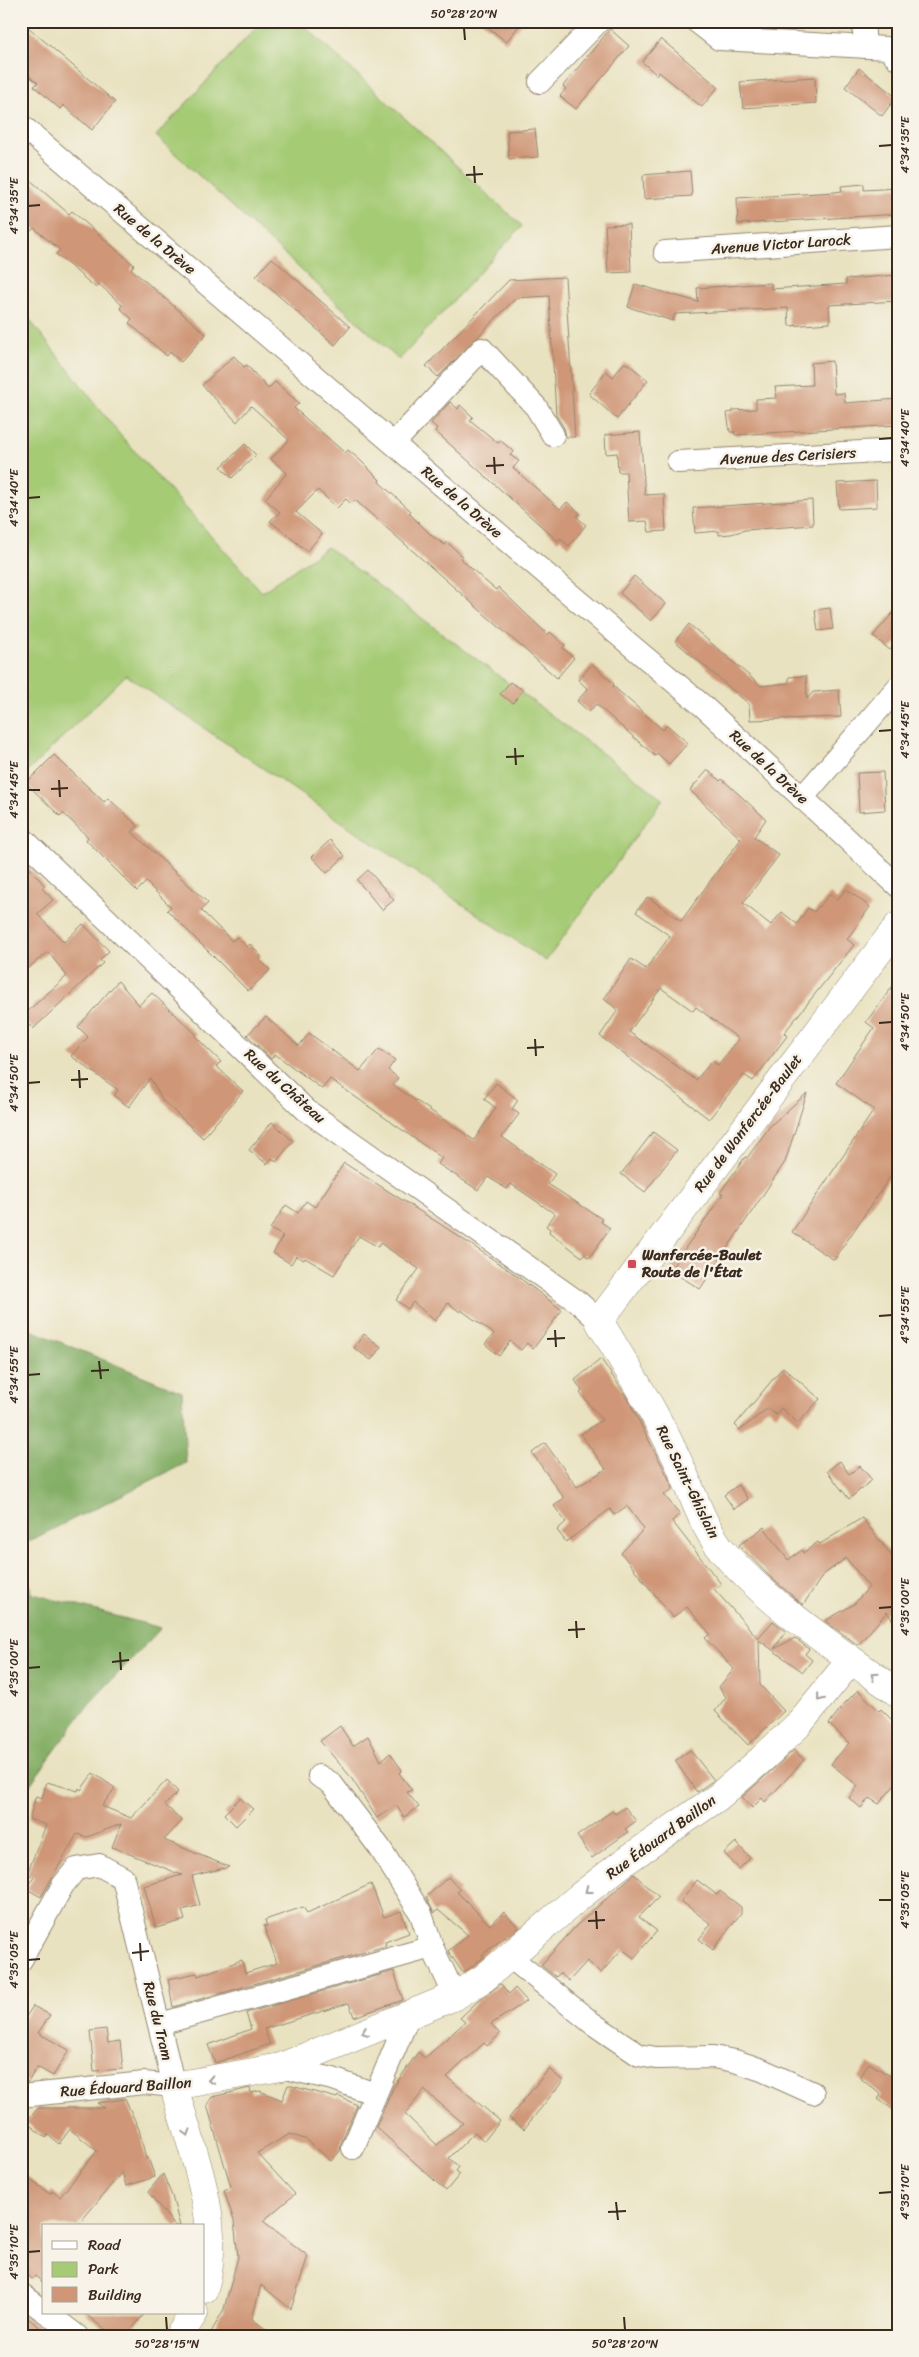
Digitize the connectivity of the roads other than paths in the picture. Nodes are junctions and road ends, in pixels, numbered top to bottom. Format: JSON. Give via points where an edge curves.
{"nodes":[{"id":1,"x":599,"y":21,"type":"edge"},
{"id":2,"x":696,"y":21,"type":"edge"},
{"id":3,"x":863,"y":21,"type":"edge"},
{"id":4,"x":865,"y":47,"type":"junction"},
{"id":5,"x":898,"y":59,"type":"edge"},
{"id":6,"x":540,"y":82,"type":"dead end"},
{"id":7,"x":21,"y":125,"type":"edge"},
{"id":8,"x":898,"y":236,"type":"edge"},
{"id":9,"x":665,"y":252,"type":"dead end"},
{"id":10,"x":553,"y":435,"type":"dead end"},
{"id":11,"x":394,"y":443,"type":"junction"},
{"id":12,"x":898,"y":450,"type":"edge"},
{"id":13,"x":678,"y":462,"type":"dead end"},
{"id":14,"x":898,"y":687,"type":"edge"},
{"id":15,"x":802,"y":798,"type":"junction"},
{"id":16,"x":21,"y":837,"type":"edge"},
{"id":17,"x":898,"y":886,"type":"edge"},
{"id":18,"x":898,"y":926,"type":"edge"},
{"id":19,"x":599,"y":1321,"type":"junction"},
{"id":20,"x":851,"y":1660,"type":"junction"},
{"id":21,"x":898,"y":1693,"type":"edge"},
{"id":22,"x":319,"y":1776,"type":"dead end"},
{"id":23,"x":432,"y":1947,"type":"junction"},
{"id":24,"x":510,"y":1956,"type":"junction"},
{"id":25,"x":21,"y":1960,"type":"edge"},
{"id":26,"x":455,"y":1996,"type":"junction"},
{"id":27,"x":409,"y":2015,"type":"junction"},
{"id":28,"x":160,"y":2024,"type":"junction"},
{"id":29,"x":281,"y":2068,"type":"junction"},
{"id":30,"x":174,"y":2086,"type":"junction"},
{"id":31,"x":813,"y":2093,"type":"dead end"},
{"id":32,"x":376,"y":2094,"type":"junction"},
{"id":33,"x":21,"y":2096,"type":"edge"},
{"id":34,"x":353,"y":2148,"type":"dead end"},
{"id":35,"x":205,"y":2283,"type":"edge"},
{"id":36,"x":21,"y":2294,"type":"edge"},
{"id":37,"x":42,"y":2310,"type":"edge"},
{"id":38,"x":48,"y":2314,"type":"edge"},
{"id":39,"x":193,"y":2314,"type":"edge"},
{"id":40,"x":77,"y":2336,"type":"edge"},
{"id":41,"x":179,"y":2336,"type":"edge"}],
"edges":[{"from":1,"to":6,"type":"street"},
{"from":2,"to":4,"type":"street","via":[[719,39]]},
{"from":3,"to":4,"type":"street"},
{"from":4,"to":5,"type":"street","via":[[887,48]]},
{"from":7,"to":11,"type":"street","name":"Rue de la Drève"},
{"from":8,"to":9,"type":"street","name":"Avenue Victor Larock"},
{"from":10,"to":11,"type":"street","via":[[536,407],[482,349]]},
{"from":11,"to":15,"type":"street","name":"Rue de la Drève","via":[[703,706]]},
{"from":12,"to":13,"type":"street","name":"Avenue des Cerisiers"},
{"from":14,"to":15,"type":"street"},
{"from":15,"to":17,"type":"street","name":"Rue de la Drève"},
{"from":16,"to":19,"type":"street","name":"Rue du Château","via":[[306,1110],[578,1302]]},
{"from":18,"to":19,"type":"main road","name":"Rue de Wanfercée-Baulet"},
{"from":19,"to":20,"type":"main road","name":"Rue Saint-Ghislain","via":[[654,1412],[720,1548],[781,1605]]},
{"from":21,"to":20,"type":"main road","name":"Rue Saint-Ghislain","one_way":true},
{"from":20,"to":24,"type":"main road","name":"Rue Édouard Baillon","one_way":true,"via":[[798,1725],[762,1759],[718,1797],[579,1897]]},
{"from":22,"to":23,"type":"street","via":[[331,1783],[380,1848],[421,1914]]},
{"from":23,"to":26,"type":"street"},
{"from":23,"to":28,"type":"street"},
{"from":24,"to":26,"type":"main road","name":"Rue Édouard Baillon"},
{"from":24,"to":31,"type":"street","via":[[592,2023],[639,2055],[656,2058],[713,2057],[735,2061]]},
{"from":25,"to":28,"type":"street","name":"Rue du Tram","via":[[76,1868],[99,1865],[122,1878]]},
{"from":26,"to":27,"type":"main road","name":"Rue Édouard Baillon"},
{"from":27,"to":29,"type":"main road","name":"Rue Édouard Baillon","one_way":true},
{"from":27,"to":32,"type":"street"},
{"from":28,"to":30,"type":"street","name":"Rue du Tram"},
{"from":29,"to":30,"type":"main road","name":"Rue Édouard Baillon","one_way":true},
{"from":29,"to":32,"type":"street","via":[[332,2079]]},
{"from":30,"to":33,"type":"street","name":"Rue Édouard Baillon","via":[[144,2083]]},
{"from":30,"to":35,"type":"main road","name":"Rue du Tram","one_way":true,"via":[[208,2219],[210,2252]]},
{"from":32,"to":34,"type":"street"},
{"from":36,"to":37,"type":"street"},
{"from":38,"to":40,"type":"street"},
{"from":39,"to":41,"type":"main road"}]}
